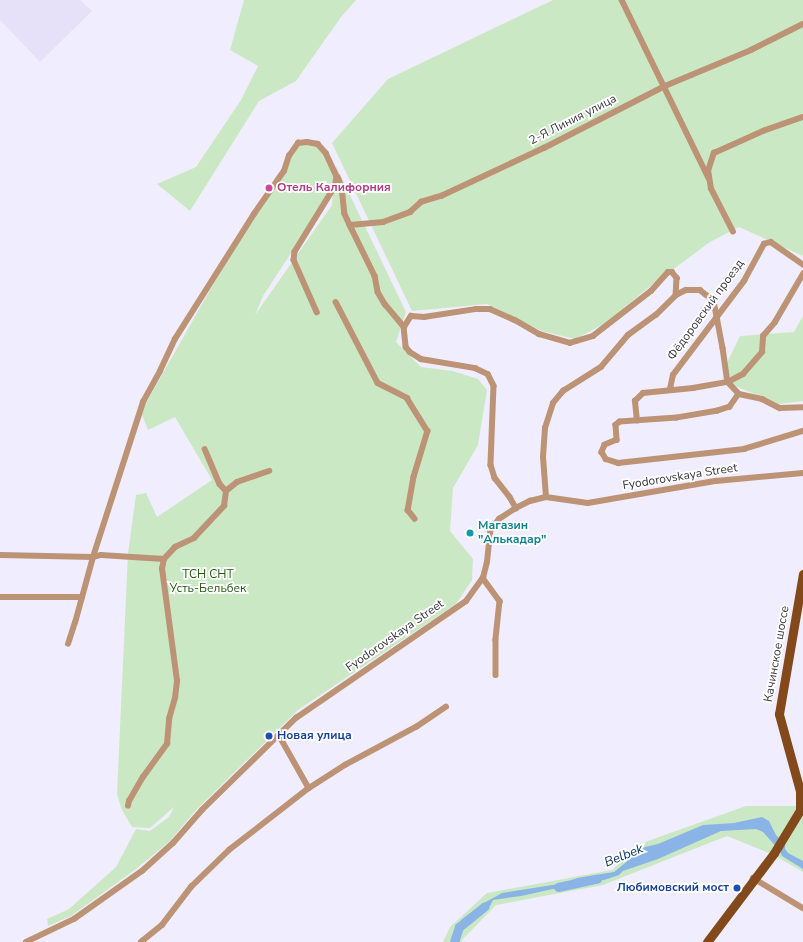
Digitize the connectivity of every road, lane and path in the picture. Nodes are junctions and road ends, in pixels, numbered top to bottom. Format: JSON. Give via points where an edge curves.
{"nodes":[{"id":1,"x":622,"y":0,"type":"edge"},
{"id":2,"x":803,"y":24,"type":"edge"},
{"id":3,"x":665,"y":86,"type":"junction"},
{"id":4,"x":803,"y":117,"type":"edge"},
{"id":5,"x":337,"y":177,"type":"junction"},
{"id":6,"x":709,"y":178,"type":"junction"},
{"id":7,"x":350,"y":225,"type":"junction"},
{"id":8,"x":733,"y":232,"type":"dead end"},
{"id":9,"x":803,"y":264,"type":"edge"},
{"id":10,"x":803,"y":274,"type":"edge"},
{"id":11,"x":676,"y":295,"type":"junction"},
{"id":12,"x":336,"y":302,"type":"dead end"},
{"id":13,"x":317,"y":312,"type":"dead end"},
{"id":14,"x":716,"y":316,"type":"junction"},
{"id":15,"x":404,"y":327,"type":"junction"},
{"id":16,"x":728,"y":382,"type":"junction"},
{"id":17,"x":670,"y":389,"type":"junction"},
{"id":18,"x":739,"y":394,"type":"junction"},
{"id":19,"x":803,"y":407,"type":"edge"},
{"id":20,"x":637,"y":421,"type":"junction"},
{"id":21,"x":803,"y":431,"type":"edge"},
{"id":22,"x":205,"y":449,"type":"dead end"},
{"id":23,"x":269,"y":471,"type":"dead end"},
{"id":24,"x":803,"y":473,"type":"edge"},
{"id":25,"x":226,"y":491,"type":"junction"},
{"id":26,"x":546,"y":497,"type":"junction"},
{"id":27,"x":516,"y":508,"type":"junction"},
{"id":28,"x":415,"y":519,"type":"dead end"},
{"id":29,"x":0,"y":555,"type":"edge"},
{"id":30,"x":93,"y":557,"type":"junction"},
{"id":31,"x":164,"y":559,"type":"junction"},
{"id":32,"x":803,"y":574,"type":"edge"},
{"id":33,"x":483,"y":578,"type":"junction"},
{"id":34,"x":0,"y":597,"type":"edge"},
{"id":35,"x":82,"y":597,"type":"junction"},
{"id":36,"x":68,"y":644,"type":"dead end"},
{"id":37,"x":496,"y":675,"type":"dead end"},
{"id":38,"x":446,"y":707,"type":"dead end"},
{"id":39,"x":279,"y":735,"type":"junction"},
{"id":40,"x":309,"y":788,"type":"junction"},
{"id":41,"x":128,"y":806,"type":"dead end"},
{"id":42,"x":753,"y":878,"type":"junction"},
{"id":43,"x":803,"y":908,"type":"edge"},
{"id":44,"x":26,"y":942,"type":"edge"},
{"id":45,"x":141,"y":942,"type":"edge"},
{"id":46,"x":707,"y":942,"type":"edge"}],
"edges":[{"from":1,"to":3,"type":"street"},
{"from":2,"to":3,"type":"street","name":"2-Я Линия улица","via":[[751,50]]},
{"from":3,"to":6,"type":"street"},
{"from":3,"to":7,"type":"street","name":"2-Я Линия улица","via":[[538,151],[441,196],[420,202],[410,212],[382,222]]},
{"from":4,"to":6,"type":"street","via":[[714,153],[708,171]]},
{"from":5,"to":7,"type":"street","via":[[342,187],[345,214]]},
{"from":5,"to":13,"type":"street","via":[[335,187],[295,252],[294,260]]},
{"from":5,"to":30,"type":"street","via":[[326,153],[318,144],[298,143],[275,186],[254,214],[175,339],[143,402]]},
{"from":6,"to":8,"type":"street","via":[[716,200]]},
{"from":7,"to":15,"type":"street","via":[[375,276],[378,292]]},
{"from":9,"to":14,"type":"street","name":"Фёдоровский проезд","via":[[775,244],[764,244],[744,281]]},
{"from":10,"to":16,"type":"street","via":[[775,322],[763,336],[762,352],[743,374]]},
{"from":11,"to":14,"type":"street","via":[[686,290],[700,290],[714,302]]},
{"from":11,"to":15,"type":"street","via":[[677,278],[672,272],[668,272],[651,291],[593,336],[570,343],[539,334],[490,309],[424,317],[411,316]]},
{"from":11,"to":26,"type":"street","via":[[656,315],[628,335],[601,367],[563,391],[553,403],[545,428],[543,457]]},
{"from":12,"to":28,"type":"street","via":[[378,383],[407,398],[428,431],[414,477],[408,510]]},
{"from":14,"to":16,"type":"street","via":[[724,348]]},
{"from":14,"to":17,"type":"street","name":"Фёдоровский проезд","via":[[673,375]]},
{"from":15,"to":27,"type":"street","via":[[406,347],[410,352],[421,358],[475,368],[488,374],[494,386],[491,465],[495,478]]},
{"from":16,"to":17,"type":"street"},
{"from":16,"to":18,"type":"street"},
{"from":17,"to":20,"type":"street","via":[[643,393],[635,401]]},
{"from":18,"to":19,"type":"street","via":[[762,399],[780,408]]},
{"from":18,"to":20,"type":"street","via":[[730,406],[718,411]]},
{"from":20,"to":21,"type":"street","via":[[620,422],[616,425],[617,440],[605,445],[602,452],[606,459],[618,463],[744,449]]},
{"from":22,"to":25,"type":"street","via":[[220,484]]},
{"from":23,"to":25,"type":"street","via":[[237,482]]},
{"from":24,"to":26,"type":"street","name":"Fyodorovskaya Street","via":[[716,481],[588,503]]},
{"from":25,"to":31,"type":"street","via":[[224,506],[194,538],[175,547]]},
{"from":26,"to":27,"type":"street","name":"Fyodorovskaya Street"},
{"from":27,"to":33,"type":"street","name":"Fyodorovskaya Street","via":[[499,519],[490,531]]},
{"from":29,"to":30,"type":"street"},
{"from":30,"to":31,"type":"street","via":[[101,555]]},
{"from":30,"to":35,"type":"street"},
{"from":31,"to":41,"type":"street","via":[[162,569],[177,681],[175,698],[166,744],[143,777]]},
{"from":32,"to":42,"type":"main road","name":"Качинское шоссе","via":[[779,714],[800,791],[800,810],[774,853]]},
{"from":33,"to":37,"type":"street","via":[[500,601]]},
{"from":33,"to":39,"type":"street","name":"Fyodorovskaya Street","via":[[466,601],[296,718]]},
{"from":34,"to":35,"type":"street"},
{"from":35,"to":36,"type":"street"},
{"from":38,"to":40,"type":"street"},
{"from":39,"to":40,"type":"street"},
{"from":39,"to":44,"type":"street","name":"Fyodorovskaya Street","via":[[142,871],[74,919]]},
{"from":40,"to":45,"type":"street","via":[[229,850],[191,887],[162,926]]},
{"from":42,"to":43,"type":"street"},
{"from":42,"to":46,"type":"main road","name":"Качинское шоссе"}]}
